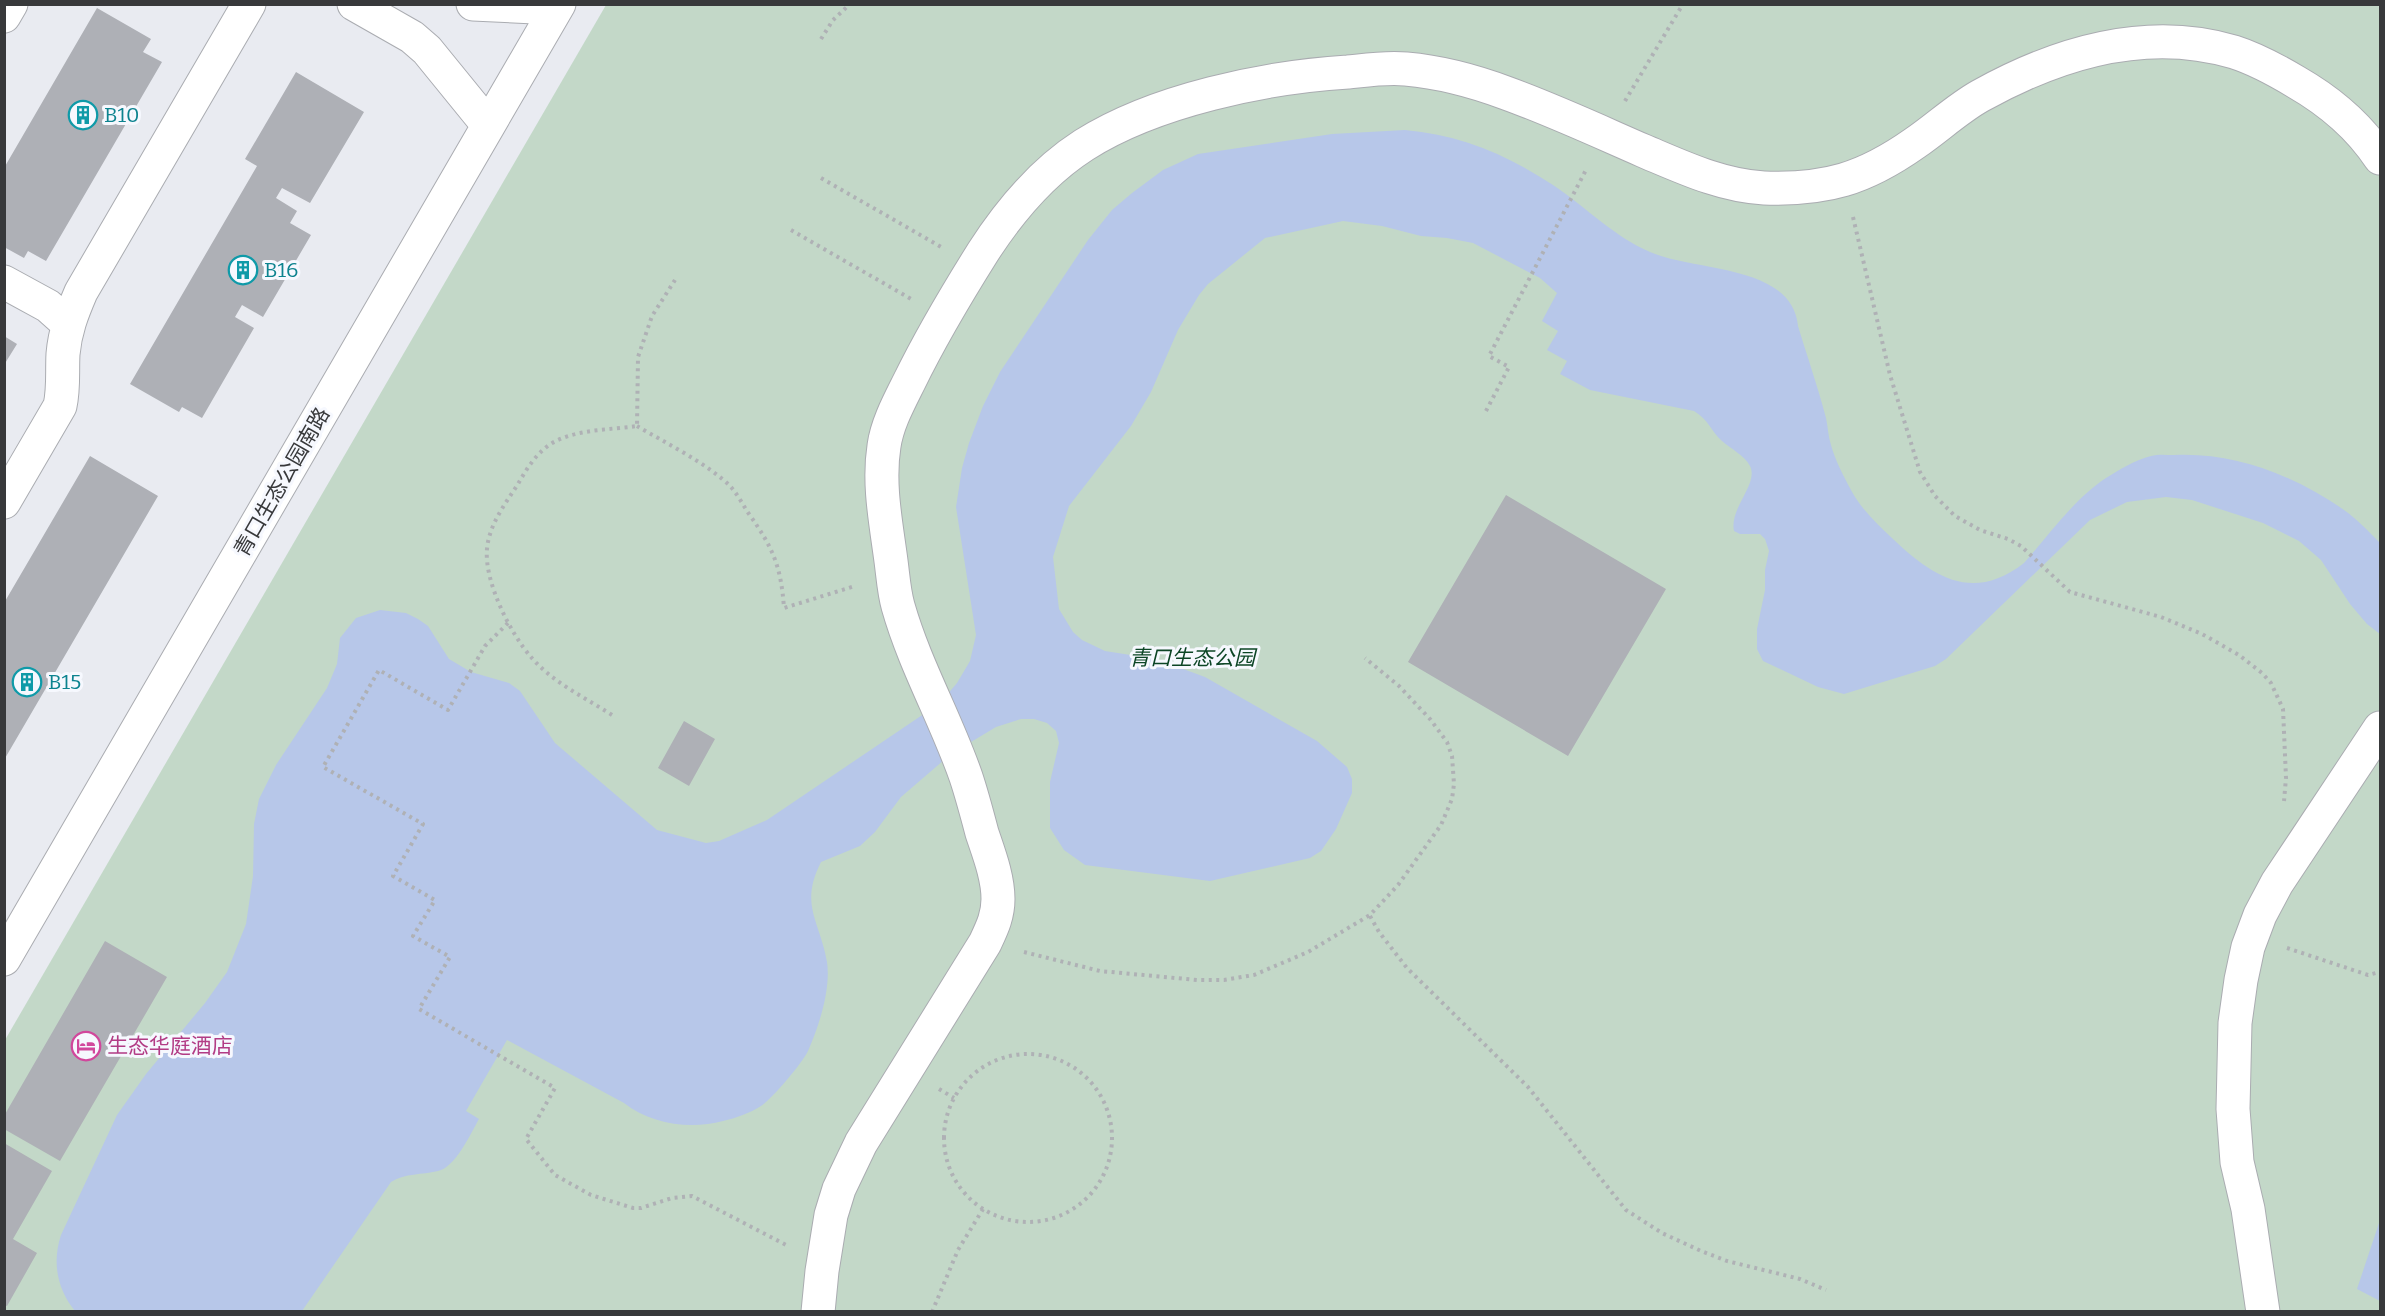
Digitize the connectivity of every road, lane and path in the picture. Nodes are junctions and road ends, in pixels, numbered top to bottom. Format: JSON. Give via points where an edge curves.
{"nodes":[{"id":1,"x":11,"y":4,"type":"edge"},
{"id":2,"x":249,"y":4,"type":"edge"},
{"id":3,"x":354,"y":4,"type":"edge"},
{"id":4,"x":473,"y":4,"type":"edge"},
{"id":5,"x":850,"y":4,"type":"edge"},
{"id":6,"x":1683,"y":4,"type":"edge"},
{"id":7,"x":557,"y":6,"type":"edge"},
{"id":8,"x":4,"y":16,"type":"edge"},
{"id":9,"x":821,"y":39,"type":"dead end"},
{"id":10,"x":488,"y":125,"type":"junction"},
{"id":11,"x":1604,"y":134,"type":"junction"},
{"id":12,"x":2380,"y":158,"type":"edge"},
{"id":13,"x":821,"y":178,"type":"dead end"},
{"id":14,"x":1845,"y":181,"type":"junction"},
{"id":15,"x":1577,"y":187,"type":"dead end"},
{"id":16,"x":791,"y":230,"type":"dead end"},
{"id":17,"x":974,"y":266,"type":"junction"},
{"id":18,"x":675,"y":280,"type":"dead end"},
{"id":19,"x":4,"y":282,"type":"edge"},
{"id":20,"x":943,"y":317,"type":"junction"},
{"id":21,"x":67,"y":323,"type":"junction"},
{"id":22,"x":1486,"y":411,"type":"dead end"},
{"id":23,"x":637,"y":426,"type":"junction"},
{"id":24,"x":4,"y":502,"type":"edge"},
{"id":25,"x":893,"y":573,"type":"junction"},
{"id":26,"x":508,"y":623,"type":"junction"},
{"id":27,"x":1365,"y":657,"type":"dead end"},
{"id":28,"x":612,"y":715,"type":"dead end"},
{"id":29,"x":2380,"y":728,"type":"edge"},
{"id":30,"x":2283,"y":813,"type":"dead end"},
{"id":31,"x":1370,"y":915,"type":"junction"},
{"id":32,"x":2252,"y":937,"type":"junction"},
{"id":33,"x":985,"y":943,"type":"junction"},
{"id":34,"x":4,"y":959,"type":"edge"},
{"id":35,"x":2380,"y":972,"type":"edge"},
{"id":36,"x":983,"y":1209,"type":"junction"},
{"id":37,"x":823,"y":1265,"type":"junction"},
{"id":38,"x":1826,"y":1290,"type":"dead end"},
{"id":39,"x":819,"y":1311,"type":"edge"},
{"id":40,"x":932,"y":1311,"type":"edge"},
{"id":41,"x":2263,"y":1311,"type":"edge"}],
"edges":[{"from":1,"to":8,"type":"street"},
{"from":2,"to":21,"type":"street","via":[[81,292]]},
{"from":3,"to":10,"type":"street","via":[[412,37],[427,50]]},
{"from":4,"to":7,"type":"street"},
{"from":5,"to":9,"type":"path"},
{"from":6,"to":11,"type":"path"},
{"from":7,"to":10,"type":"street","name":"青口生态公园南路"},
{"from":10,"to":34,"type":"street","name":"青口生态公园南路"},
{"from":11,"to":14,"type":"street","via":[[1727,183],[1761,188],[1811,187]]},
{"from":11,"to":17,"type":"street","via":[[1504,92],[1443,74],[1400,68],[1318,74],[1227,89],[1148,114],[1081,147],[1030,189]]},
{"from":12,"to":14,"type":"street","via":[[2351,122],[2308,89],[2263,63],[2229,51],[2182,42],[2146,42],[2111,45],[2033,70],[1976,98],[1911,146]]},
{"from":13,"to":17,"type":"path"},
{"from":14,"to":30,"type":"path","via":[[1890,375],[1920,472],[1935,496],[1955,516],[2021,546],[2070,592],[2202,634],[2240,655],[2262,673],[2283,709]]},
{"from":15,"to":22,"type":"path","via":[[1489,356],[1509,367]]},
{"from":16,"to":20,"type":"path"},
{"from":17,"to":20,"type":"street"},
{"from":18,"to":23,"type":"path","via":[[652,316],[638,357]]},
{"from":19,"to":21,"type":"street","via":[[48,306]]},
{"from":20,"to":25,"type":"street","via":[[898,404],[885,440],[883,504]]},
{"from":21,"to":24,"type":"street","via":[[60,406]]},
{"from":23,"to":25,"type":"path","via":[[696,461],[730,487],[767,539],[782,579],[784,608]]},
{"from":23,"to":26,"type":"path","via":[[577,434],[549,445],[521,478],[498,514],[487,548],[488,570]]},
{"from":25,"to":33,"type":"street","via":[[910,642],[965,775],[997,882],[995,923]]},
{"from":26,"to":28,"type":"path","via":[[545,672]]},
{"from":26,"to":37,"type":"path","via":[[485,646],[448,710],[379,670],[323,766],[423,824],[393,876],[435,900],[413,936],[450,957],[419,1009],[555,1088],[526,1139],[555,1175],[591,1195],[633,1208],[692,1196]]},
{"from":27,"to":31,"type":"path","via":[[1399,686],[1447,742],[1454,784],[1441,825],[1398,885]]},
{"from":29,"to":32,"type":"street","via":[[2277,883]]},
{"from":31,"to":33,"type":"path","via":[[1308,952],[1254,975],[1224,980],[1100,970]]},
{"from":31,"to":38,"type":"path","via":[[1407,968],[1528,1087],[1626,1210],[1701,1251]]},
{"from":32,"to":35,"type":"path","via":[[2368,975]]},
{"from":32,"to":41,"type":"street","via":[[2235,1023],[2233,1109],[2237,1162]]},
{"from":33,"to":37,"type":"street","via":[[861,1143],[839,1189]]},
{"from":36,"to":36,"type":"path","via":[[958,1187],[943,1145],[951,1103],[962,1084],[997,1059],[1018,1054],[1039,1054],[1078,1070],[1094,1085],[1111,1126],[1111,1148],[1096,1189],[1060,1216],[1038,1222],[1016,1222]]},
{"from":36,"to":40,"type":"path","via":[[958,1250]]},
{"from":37,"to":39,"type":"street"}]}
